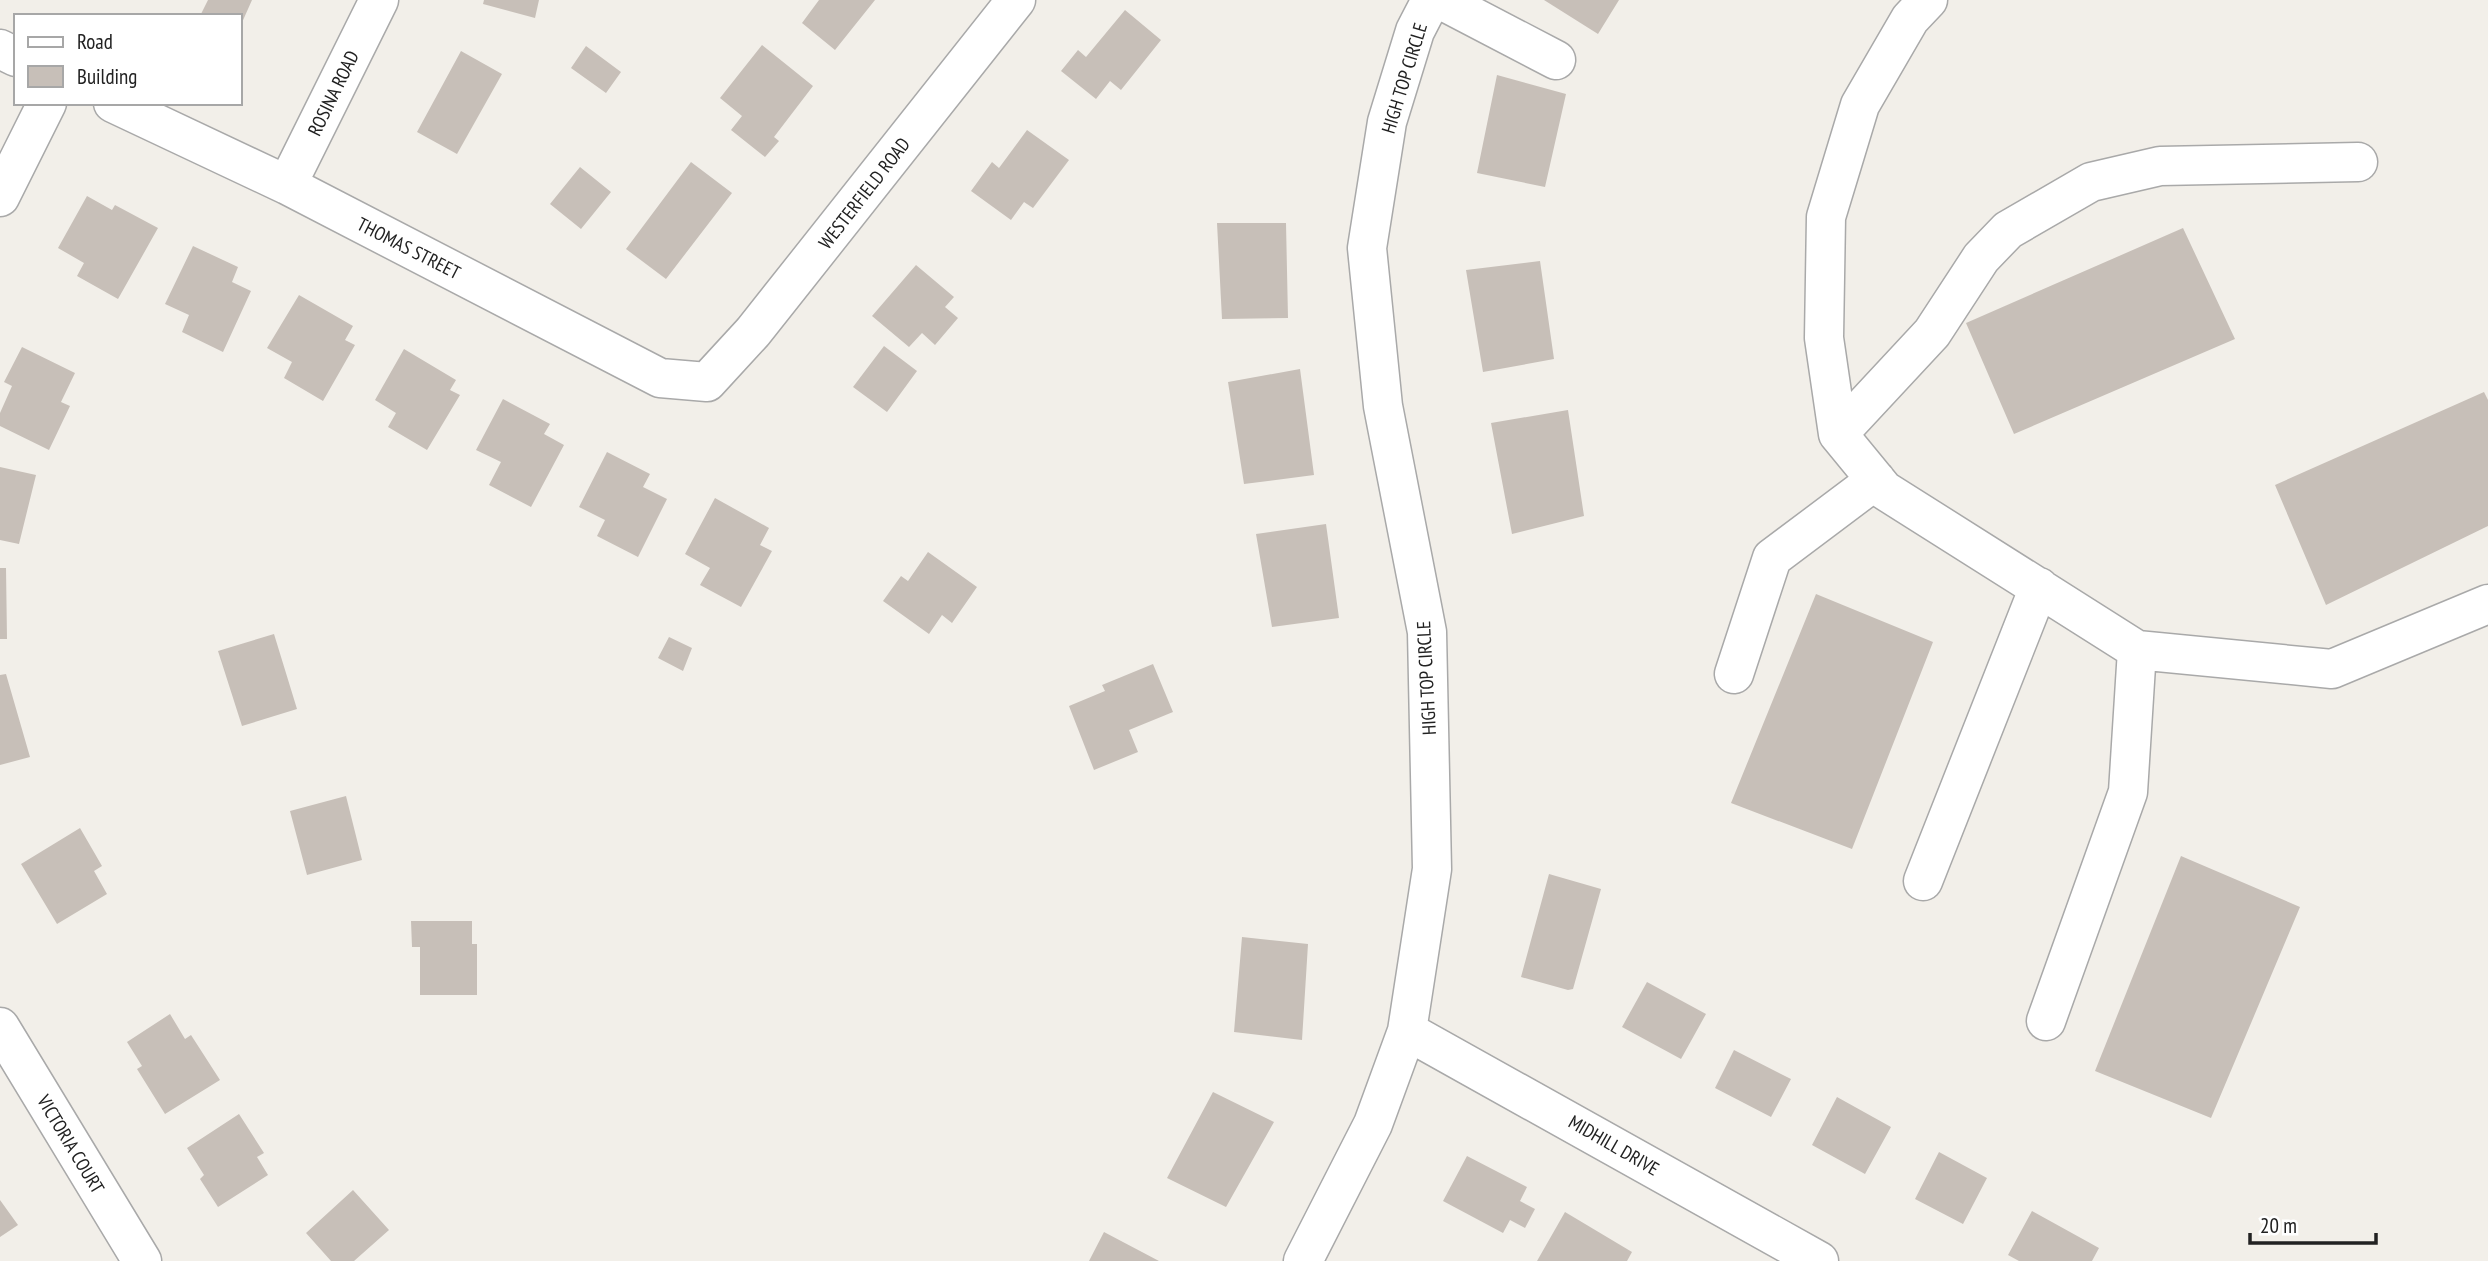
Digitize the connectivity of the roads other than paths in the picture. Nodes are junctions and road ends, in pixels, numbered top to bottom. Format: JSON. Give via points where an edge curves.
{"nodes":[{"id":1,"x":379,"y":0,"type":"edge"},
{"id":2,"x":1016,"y":0,"type":"edge"},
{"id":3,"x":1431,"y":0,"type":"edge"},
{"id":4,"x":1441,"y":0,"type":"edge"},
{"id":5,"x":1928,"y":0,"type":"edge"},
{"id":6,"x":1556,"y":60,"type":"dead end"},
{"id":7,"x":46,"y":105,"type":"edge"},
{"id":8,"x":117,"y":105,"type":"edge"},
{"id":9,"x":2358,"y":162,"type":"dead end"},
{"id":10,"x":287,"y":185,"type":"junction"},
{"id":11,"x":0,"y":197,"type":"edge"},
{"id":12,"x":707,"y":382,"type":"joint"},
{"id":13,"x":1838,"y":434,"type":"junction"},
{"id":14,"x":1876,"y":481,"type":"junction"},
{"id":15,"x":2039,"y":587,"type":"junction"},
{"id":16,"x":2488,"y":604,"type":"edge"},
{"id":17,"x":2137,"y":650,"type":"junction"},
{"id":18,"x":1734,"y":674,"type":"dead end"},
{"id":19,"x":1923,"y":881,"type":"dead end"},
{"id":20,"x":2046,"y":1021,"type":"dead end"},
{"id":21,"x":0,"y":1027,"type":"edge"},
{"id":22,"x":1407,"y":1031,"type":"junction"},
{"id":23,"x":142,"y":1261,"type":"edge"},
{"id":24,"x":1303,"y":1261,"type":"edge"},
{"id":25,"x":1819,"y":1261,"type":"edge"}],
"edges":[{"from":1,"to":10,"type":"street","name":"ROSINA ROAD"},
{"from":2,"to":12,"type":"street","name":"WESTERFIELD ROAD","via":[[753,332]]},
{"from":3,"to":22,"type":"street","name":"HIGH TOP CIRCLE","via":[[1415,31],[1387,122],[1367,248],[1383,405],[1427,632],[1432,869]]},
{"from":4,"to":6,"type":"street"},
{"from":5,"to":13,"type":"street","via":[[1910,19],[1860,105],[1826,217],[1824,338]]},
{"from":7,"to":11,"type":"street"},
{"from":8,"to":10,"type":"street","name":"THOMAS STREET"},
{"from":9,"to":13,"type":"street","via":[[2160,166],[2091,183],[2008,230],[1981,258],[1932,332]]},
{"from":10,"to":12,"type":"street","name":"THOMAS STREET","via":[[660,378]]},
{"from":13,"to":14,"type":"street"},
{"from":14,"to":15,"type":"street"},
{"from":14,"to":18,"type":"street","via":[[1772,558]]},
{"from":15,"to":17,"type":"street"},
{"from":15,"to":19,"type":"street"},
{"from":16,"to":17,"type":"street","via":[[2332,669]]},
{"from":17,"to":20,"type":"street","via":[[2128,792]]},
{"from":21,"to":23,"type":"street","name":"VICTORIA COURT"},
{"from":22,"to":24,"type":"street","name":"HIGH TOP CIRCLE","via":[[1373,1124]]},
{"from":22,"to":25,"type":"street","name":"MIDHILL DRIVE"}]}
